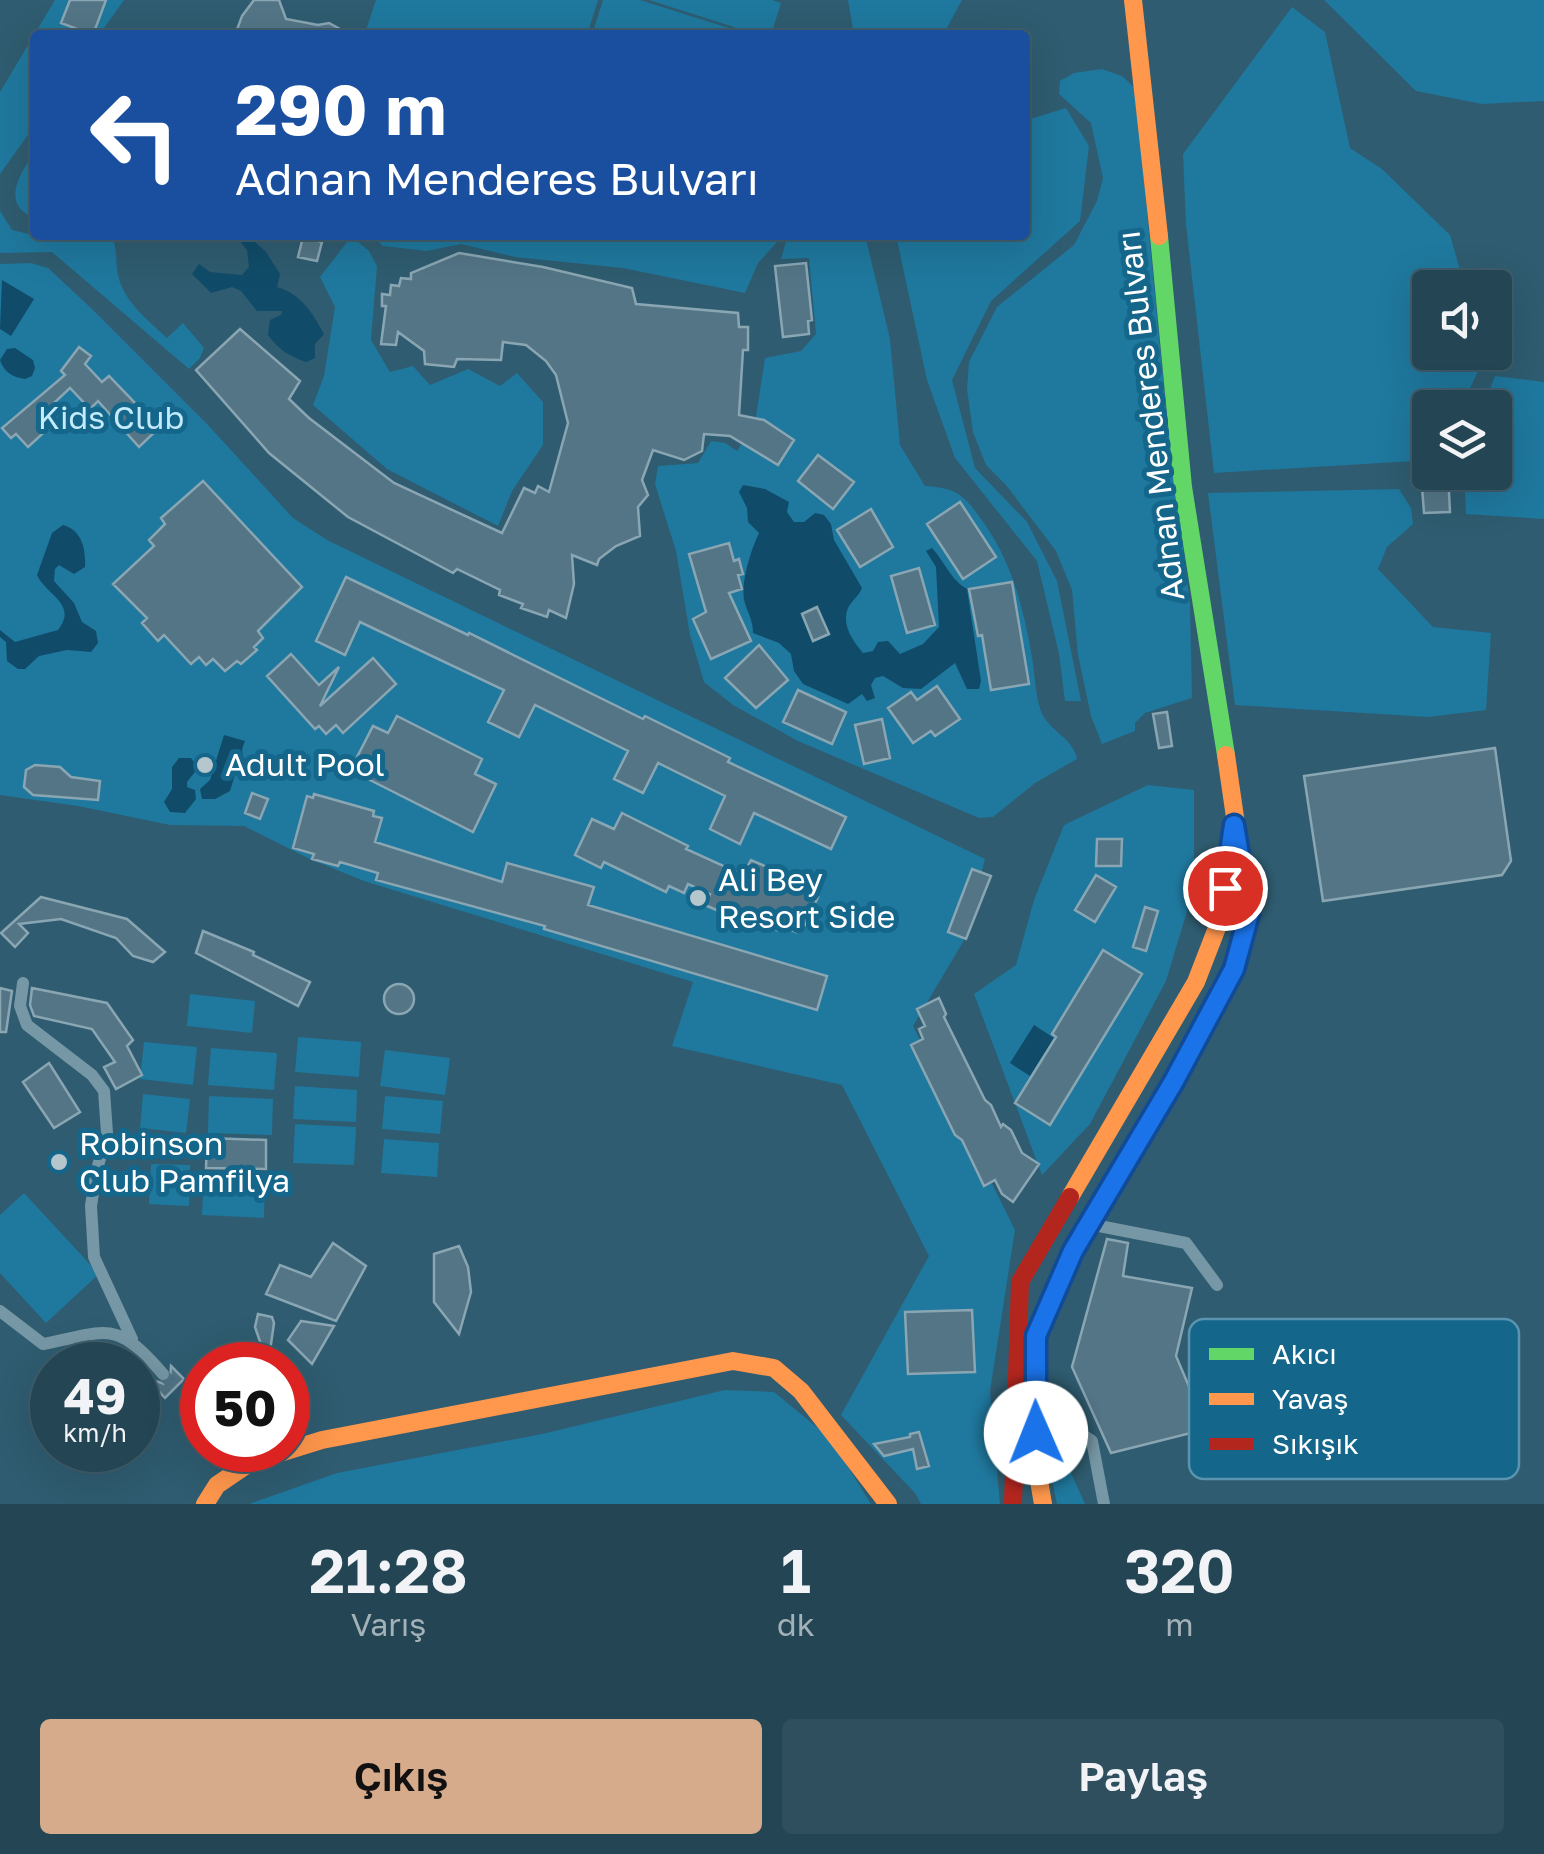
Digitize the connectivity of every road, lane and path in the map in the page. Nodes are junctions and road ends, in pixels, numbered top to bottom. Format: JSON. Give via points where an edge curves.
{"nodes":[{"id":1,"x":1133,"y":0,"type":"edge"},
{"id":2,"x":1234,"y":825,"type":"junction"},
{"id":3,"x":22,"y":983,"type":"dead end"},
{"id":4,"x":1089,"y":1224,"type":"junction"},
{"id":5,"x":1217,"y":1285,"type":"dead end"},
{"id":6,"x":0,"y":1312,"type":"edge"},
{"id":7,"x":132,"y":1340,"type":"junction"},
{"id":8,"x":163,"y":1374,"type":"tunnel mouth"},
{"id":9,"x":1034,"y":1403,"type":"junction"},
{"id":10,"x":205,"y":1504,"type":"edge"},
{"id":11,"x":888,"y":1504,"type":"edge"},
{"id":12,"x":1013,"y":1504,"type":"edge"},
{"id":13,"x":1043,"y":1504,"type":"edge"},
{"id":14,"x":1104,"y":1504,"type":"edge"}],
"edges":[{"from":1,"to":2,"type":"main road","name":"Adnan Menderes Bulvarı","via":[[1183,487]]},
{"from":2,"to":4,"type":"main road","name":"Adnan Menderes Bulvarı","via":[[1249,914],[1234,969]]},
{"from":2,"to":12,"type":"main road","name":"Adnan Menderes Bulvarı","via":[[1220,920],[1196,982],[1020,1282]]},
{"from":3,"to":7,"type":"street","via":[[27,1026],[104,1090],[107,1133],[91,1206],[94,1256]]},
{"from":4,"to":5,"type":"street","via":[[1186,1242]]},
{"from":4,"to":9,"type":"main road","name":"Adnan Menderes Bulvarı","via":[[1036,1336]]},
{"from":6,"to":7,"type":"street","via":[[42,1344],[106,1332]]},
{"from":7,"to":8,"type":"street"},
{"from":9,"to":13,"type":"main road","name":"Adnan Menderes Bulvarı"},
{"from":9,"to":14,"type":"street","via":[[1092,1441]]},
{"from":10,"to":11,"type":"main road","via":[[217,1484],[251,1462],[322,1440],[733,1361],[774,1368],[801,1392]]}]}
